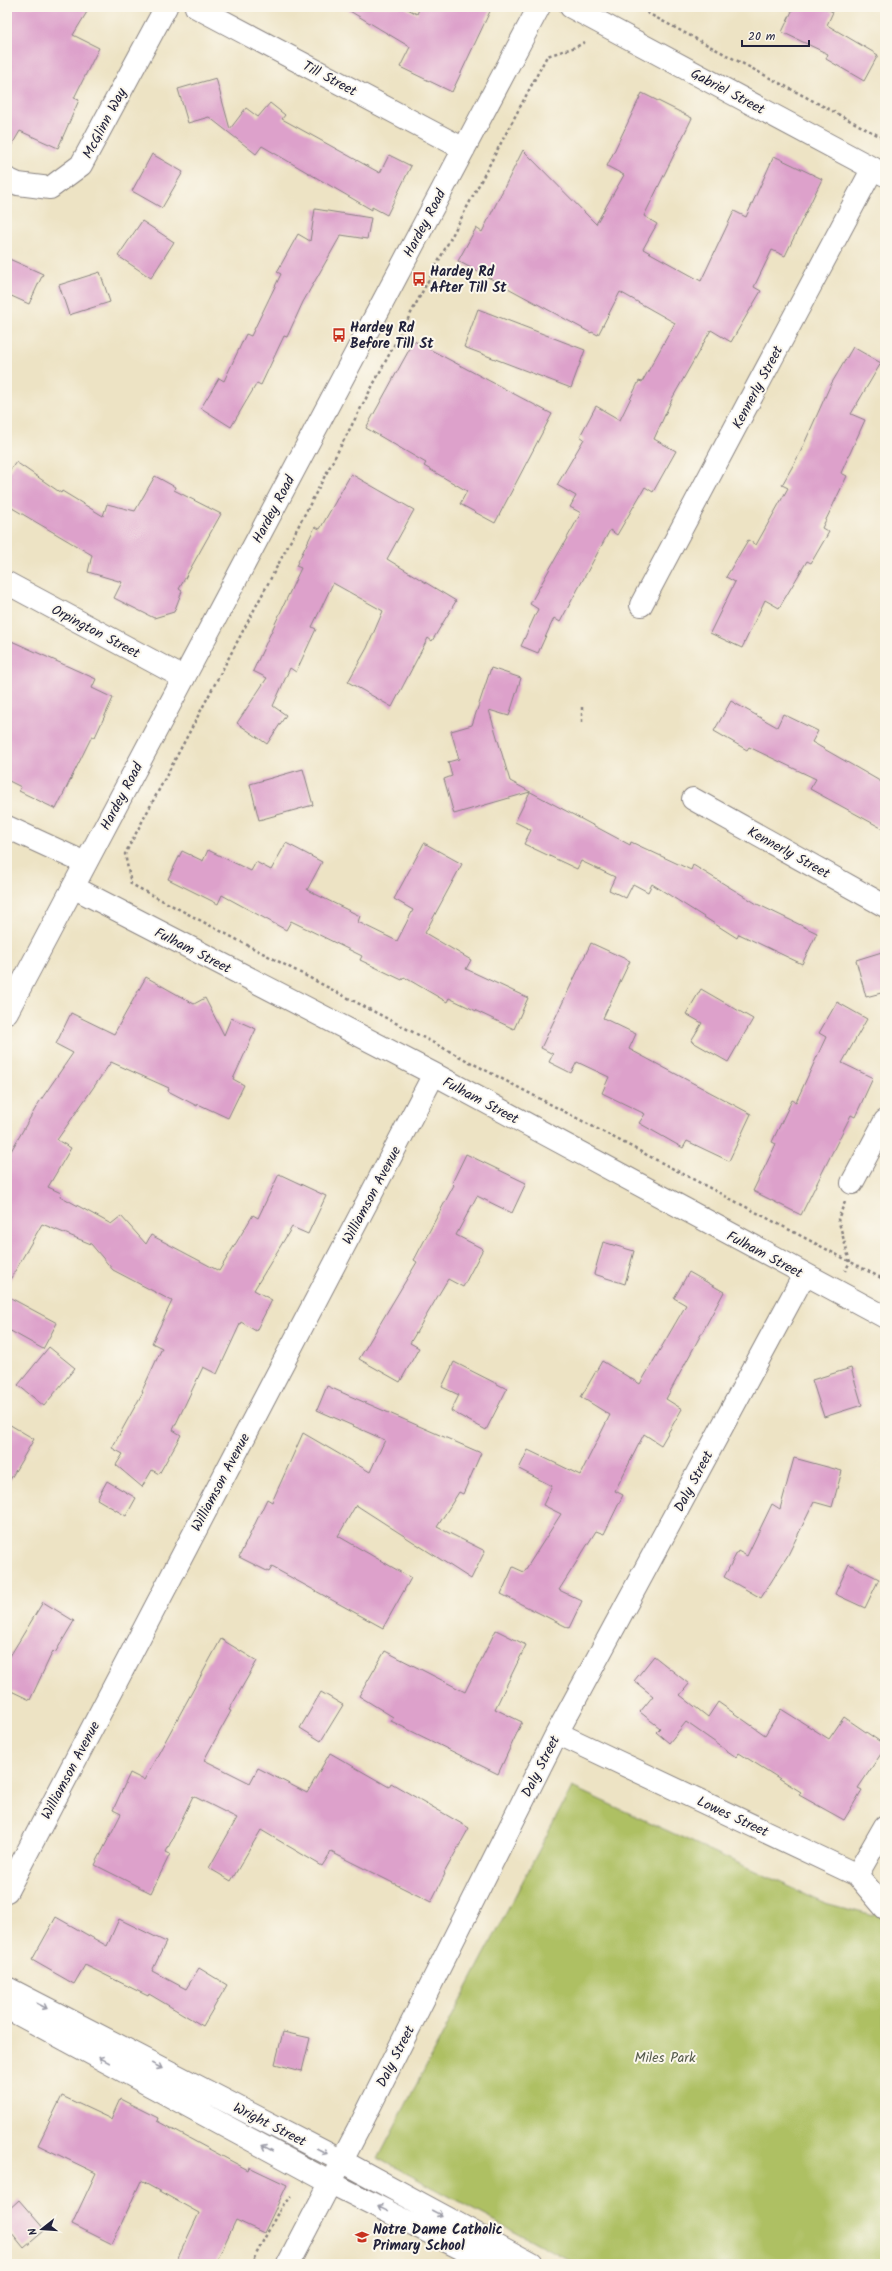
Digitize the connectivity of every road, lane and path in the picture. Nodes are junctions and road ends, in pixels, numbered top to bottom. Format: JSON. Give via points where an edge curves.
{"nodes":[{"id":1,"x":166,"y":7,"type":"edge"},
{"id":2,"x":196,"y":7,"type":"edge"},
{"id":3,"x":539,"y":7,"type":"edge"},
{"id":4,"x":571,"y":7,"type":"edge"},
{"id":5,"x":636,"y":7,"type":"edge"},
{"id":6,"x":585,"y":42,"type":"dead end"},
{"id":7,"x":885,"y":139,"type":"edge"},
{"id":8,"x":464,"y":149,"type":"junction"},
{"id":9,"x":879,"y":172,"type":"edge"},
{"id":10,"x":7,"y":179,"type":"edge"},
{"id":11,"x":7,"y":583,"type":"edge"},
{"id":12,"x":641,"y":605,"type":"dead end"},
{"id":13,"x":184,"y":678,"type":"junction"},
{"id":14,"x":582,"y":708,"type":"dead end"},
{"id":15,"x":582,"y":722,"type":"dead end"},
{"id":16,"x":693,"y":799,"type":"dead end"},
{"id":17,"x":7,"y":827,"type":"edge"},
{"id":18,"x":85,"y":864,"type":"junction"},
{"id":19,"x":73,"y":887,"type":"junction"},
{"id":20,"x":885,"y":906,"type":"edge"},
{"id":21,"x":7,"y":1012,"type":"edge"},
{"id":22,"x":434,"y":1074,"type":"junction"},
{"id":23,"x":885,"y":1121,"type":"edge"},
{"id":24,"x":852,"y":1183,"type":"joint"},
{"id":25,"x":850,"y":1262,"type":"junction"},
{"id":26,"x":804,"y":1275,"type":"junction"},
{"id":27,"x":843,"y":1275,"type":"dead end"},
{"id":28,"x":885,"y":1280,"type":"edge"},
{"id":29,"x":885,"y":1317,"type":"edge"},
{"id":30,"x":557,"y":1733,"type":"junction"},
{"id":31,"x":885,"y":1826,"type":"edge"},
{"id":32,"x":857,"y":1875,"type":"junction"},
{"id":33,"x":7,"y":1891,"type":"edge"},
{"id":34,"x":885,"y":1908,"type":"edge"},
{"id":35,"x":7,"y":1988,"type":"edge"},
{"id":36,"x":7,"y":2008,"type":"edge"},
{"id":37,"x":342,"y":2161,"type":"junction"},
{"id":38,"x":331,"y":2183,"type":"junction"},
{"id":39,"x":292,"y":2197,"type":"dead end"},
{"id":40,"x":251,"y":2264,"type":"edge"},
{"id":41,"x":288,"y":2264,"type":"edge"},
{"id":42,"x":492,"y":2264,"type":"edge"},
{"id":43,"x":532,"y":2264,"type":"edge"}],
"edges":[{"from":1,"to":10,"type":"street","name":"McGlinn Way","via":[[81,165],[50,188],[18,184]]},
{"from":2,"to":8,"type":"street","name":"Till Street"},
{"from":3,"to":8,"type":"street","name":"Hardey Road"},
{"from":4,"to":9,"type":"street","name":"Gabriel Street"},
{"from":5,"to":7,"type":"path"},
{"from":6,"to":25,"type":"path","via":[[547,56],[125,854],[131,884]]},
{"from":8,"to":13,"type":"street","name":"Hardey Road"},
{"from":9,"to":12,"type":"street","name":"Kennerly Street"},
{"from":11,"to":13,"type":"street","name":"Orpington Street"},
{"from":13,"to":18,"type":"street","name":"Hardey Road"},
{"from":14,"to":15,"type":"path"},
{"from":16,"to":20,"type":"street","name":"Kennerly Street"},
{"from":17,"to":18,"type":"street"},
{"from":18,"to":19,"type":"street","name":"Hardey Road"},
{"from":19,"to":21,"type":"street","name":"Hardey Road"},
{"from":19,"to":22,"type":"street","name":"Fulham Street"},
{"from":22,"to":26,"type":"street","name":"Fulham Street"},
{"from":22,"to":33,"type":"street","name":"Williamson Avenue"},
{"from":23,"to":24,"type":"street"},
{"from":24,"to":25,"type":"path","via":[[838,1219]]},
{"from":25,"to":27,"type":"path"},
{"from":25,"to":28,"type":"path"},
{"from":26,"to":29,"type":"street","name":"Fulham Street"},
{"from":26,"to":30,"type":"street","name":"Daly Street"},
{"from":30,"to":32,"type":"street","name":"Lowes Street"},
{"from":30,"to":37,"type":"street","name":"Daly Street"},
{"from":31,"to":32,"type":"street"},
{"from":32,"to":34,"type":"street"},
{"from":35,"to":37,"type":"street","name":"Wright Street","one_way":true},
{"from":38,"to":36,"type":"street","name":"Wright Street","one_way":true},
{"from":37,"to":38,"type":"street","name":"Daly Street"},
{"from":37,"to":43,"type":"street","name":"Wright Street","one_way":true},
{"from":38,"to":41,"type":"street","name":"Daly Street"},
{"from":42,"to":38,"type":"street","name":"Wright Street","one_way":true},
{"from":39,"to":40,"type":"path","via":[[281,2207]]}]}
